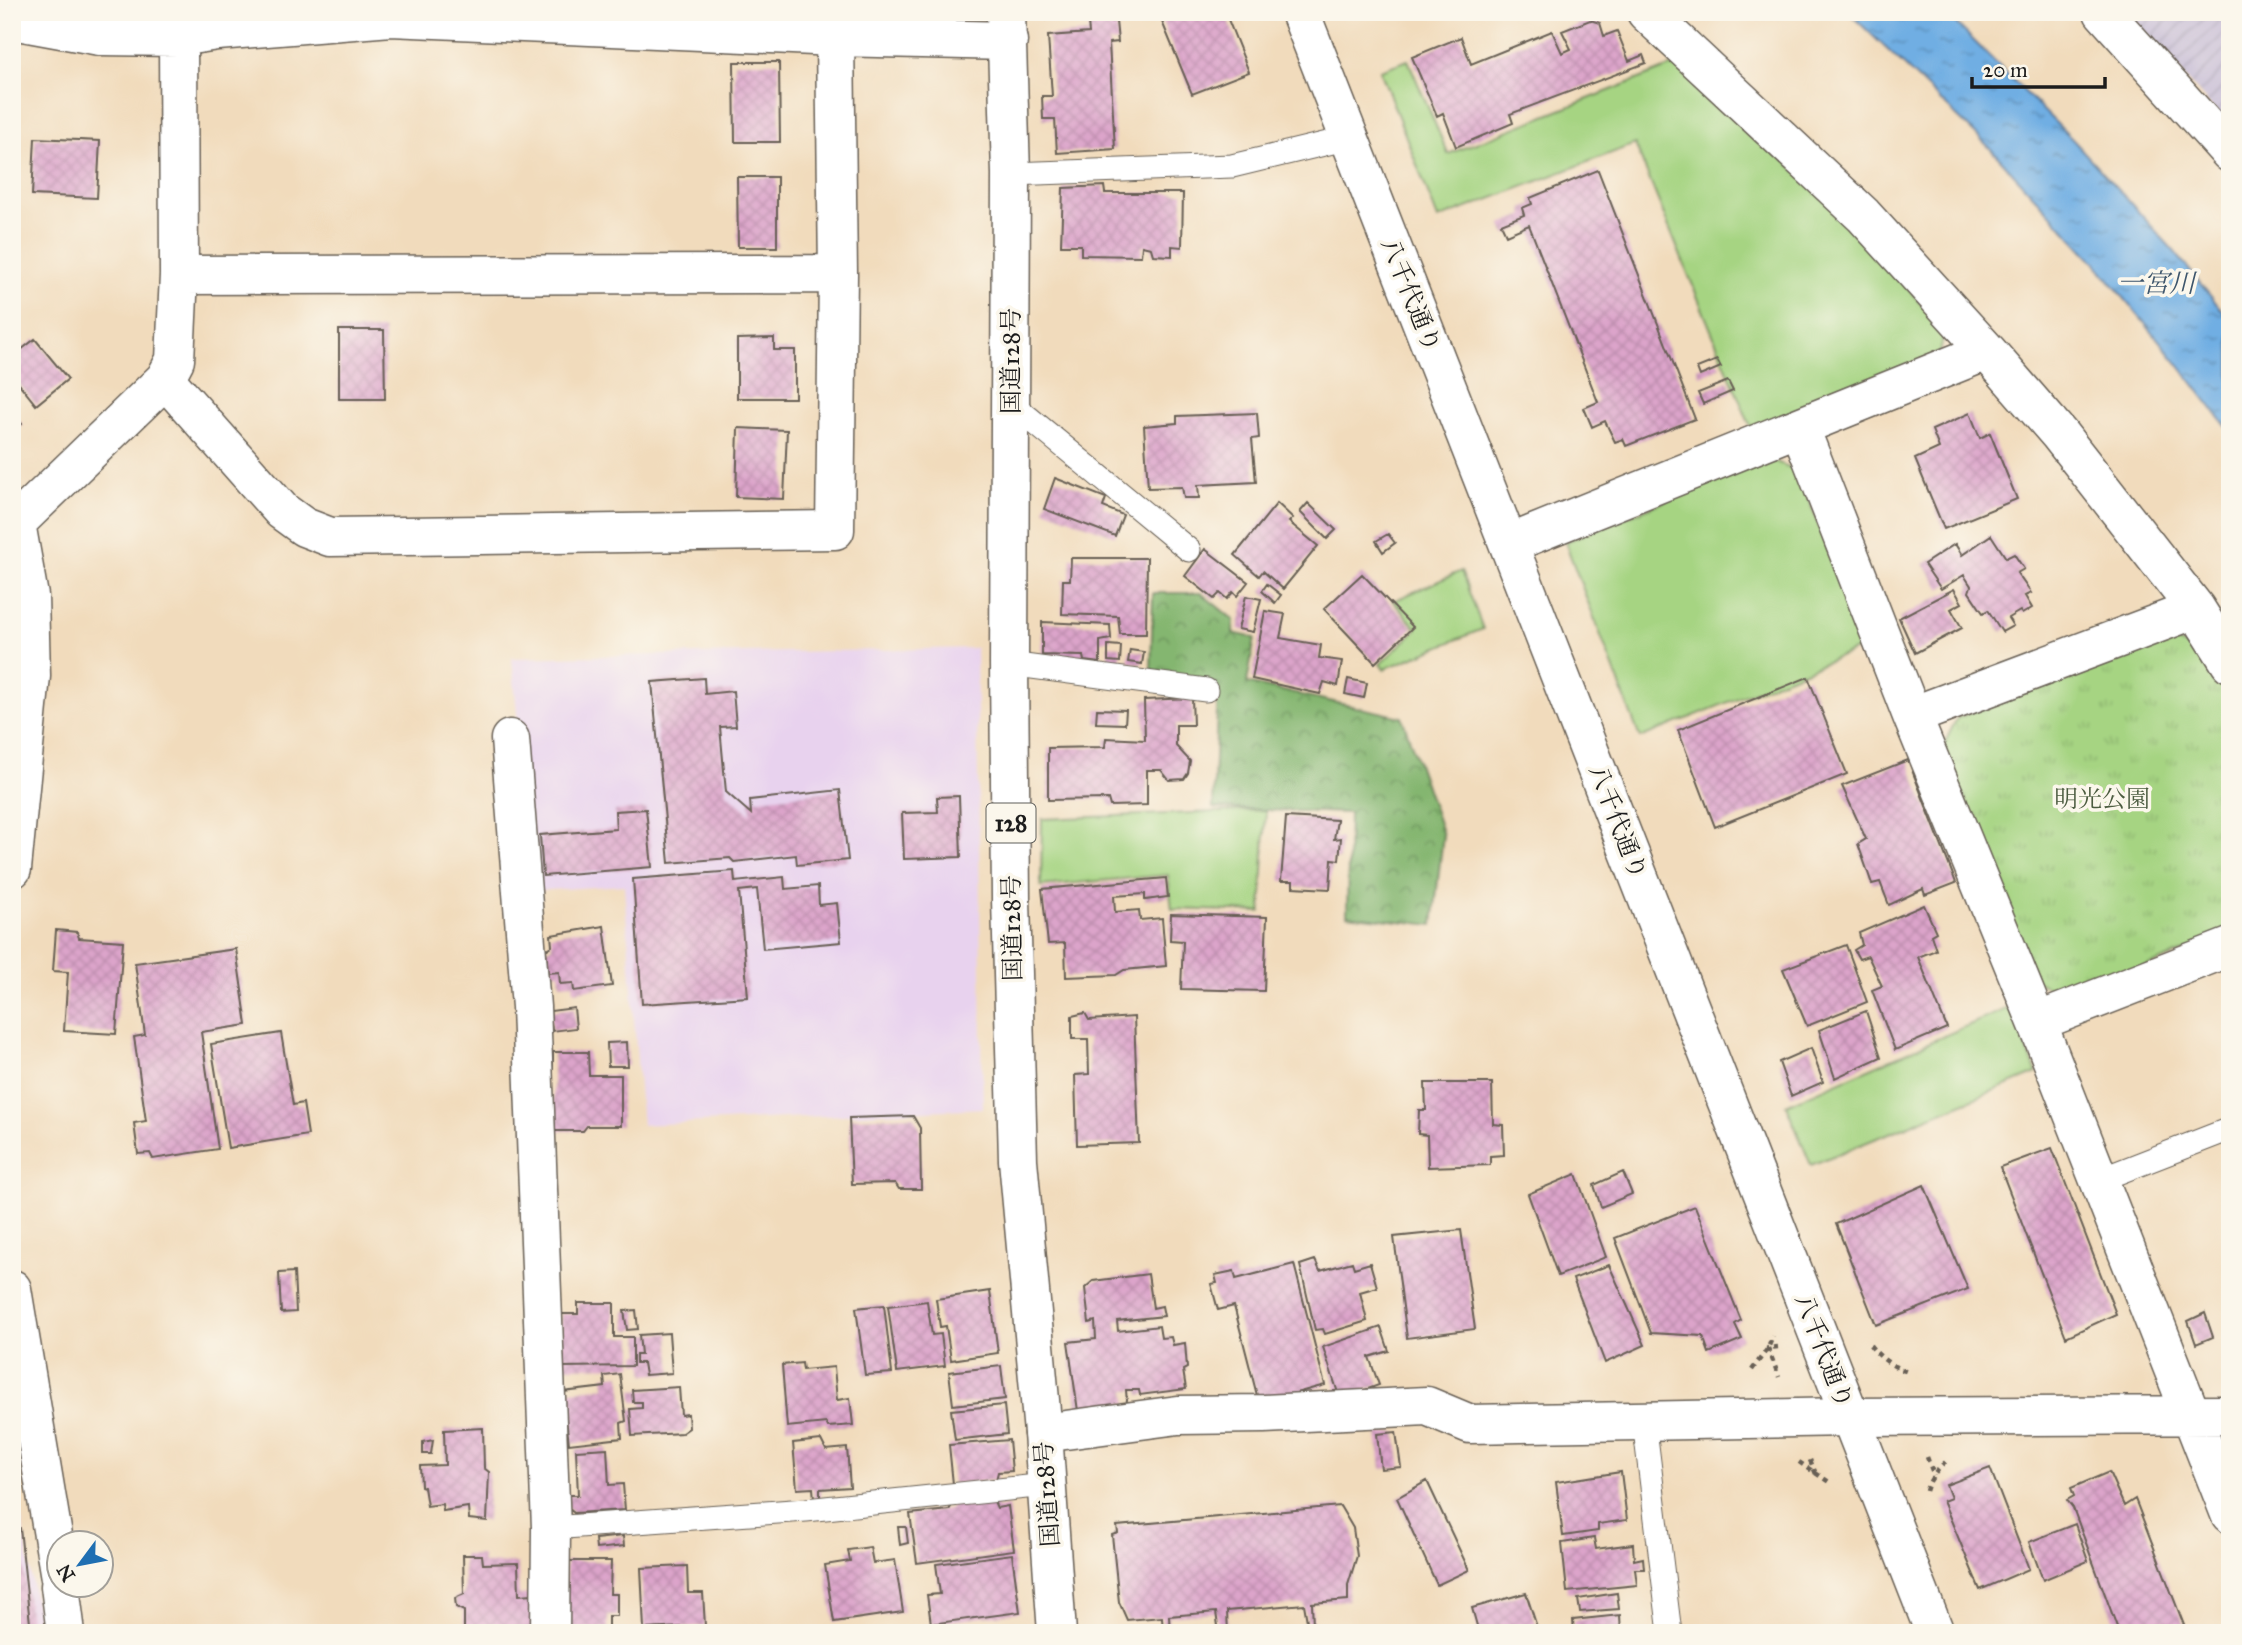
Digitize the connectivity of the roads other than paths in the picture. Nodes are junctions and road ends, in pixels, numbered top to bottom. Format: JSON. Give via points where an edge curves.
{"nodes":[{"id":1,"x":1300,"y":12,"type":"edge"},
{"id":2,"x":1646,"y":12,"type":"edge"},
{"id":3,"x":2103,"y":12,"type":"edge"},
{"id":4,"x":12,"y":20,"type":"edge"},
{"id":5,"x":1007,"y":27,"type":"edge"},
{"id":6,"x":178,"y":37,"type":"junction"},
{"id":7,"x":835,"y":37,"type":"junction"},
{"id":8,"x":1349,"y":138,"type":"junction"},
{"id":9,"x":2230,"y":153,"type":"edge"},
{"id":10,"x":1011,"y":174,"type":"junction"},
{"id":11,"x":838,"y":274,"type":"junction"},
{"id":12,"x":179,"y":275,"type":"junction"},
{"id":13,"x":1987,"y":351,"type":"junction"},
{"id":14,"x":165,"y":379,"type":"junction"},
{"id":15,"x":1011,"y":403,"type":"junction"},
{"id":16,"x":1800,"y":428,"type":"junction"},
{"id":17,"x":14,"y":521,"type":"edge"},
{"id":18,"x":1509,"y":544,"type":"junction"},
{"id":19,"x":1189,"y":550,"type":"dead end"},
{"id":20,"x":2196,"y":609,"type":"junction"},
{"id":21,"x":2230,"y":663,"type":"edge"},
{"id":22,"x":1009,"y":664,"type":"junction"},
{"id":23,"x":1206,"y":690,"type":"dead end"},
{"id":24,"x":1912,"y":716,"type":"junction"},
{"id":25,"x":510,"y":738,"type":"dead end"},
{"id":26,"x":12,"y":869,"type":"edge"},
{"id":27,"x":2230,"y":947,"type":"edge"},
{"id":28,"x":2037,"y":1022,"type":"junction"},
{"id":29,"x":2230,"y":1129,"type":"edge"},
{"id":30,"x":2099,"y":1180,"type":"junction"},
{"id":31,"x":12,"y":1289,"type":"edge"},
{"id":32,"x":18,"y":1367,"type":"edge"},
{"id":33,"x":2230,"y":1415,"type":"edge"},
{"id":34,"x":2191,"y":1416,"type":"junction"},
{"id":35,"x":1849,"y":1417,"type":"junction"},
{"id":36,"x":1644,"y":1421,"type":"junction"},
{"id":37,"x":1042,"y":1433,"type":"junction"},
{"id":38,"x":1046,"y":1485,"type":"junction"},
{"id":39,"x":2230,"y":1514,"type":"edge"},
{"id":40,"x":551,"y":1528,"type":"junction"},
{"id":41,"x":50,"y":1530,"type":"edge"},
{"id":42,"x":62,"y":1600,"type":"edge"},
{"id":43,"x":66,"y":1633,"type":"edge"},
{"id":44,"x":550,"y":1633,"type":"edge"},
{"id":45,"x":1057,"y":1633,"type":"edge"},
{"id":46,"x":1670,"y":1633,"type":"edge"},
{"id":47,"x":1935,"y":1633,"type":"edge"}],
"edges":[{"from":1,"to":8,"type":"main road","name":"八千代通り"},
{"from":2,"to":13,"type":"main road","via":[[1863,215]]},
{"from":3,"to":9,"type":"main road"},
{"from":4,"to":6,"type":"main road","via":[[100,36]]},
{"from":5,"to":7,"type":"main road"},
{"from":5,"to":10,"type":"main road","name":"国道128号","number":"128"},
{"from":6,"to":7,"type":"main road","via":[[391,17]]},
{"from":6,"to":12,"type":"main road"},
{"from":7,"to":11,"type":"main road"},
{"from":8,"to":10,"type":"lane","via":[[1232,166]]},
{"from":8,"to":18,"type":"main road","name":"八千代通り"},
{"from":10,"to":15,"type":"main road","name":"国道128号","number":"128"},
{"from":11,"to":12,"type":"main road"},
{"from":11,"to":14,"type":"main road","via":[[835,530],[330,537],[282,512]]},
{"from":12,"to":14,"type":"main road","via":[[175,360]]},
{"from":13,"to":16,"type":"main road"},
{"from":13,"to":20,"type":"main road","via":[[2059,434]]},
{"from":14,"to":17,"type":"main road"},
{"from":15,"to":19,"type":"lane"},
{"from":15,"to":22,"type":"main road","name":"国道128号","number":"128"},
{"from":16,"to":18,"type":"main road"},
{"from":16,"to":24,"type":"main road"},
{"from":17,"to":26,"type":"main road","via":[[29,596],[31,676]]},
{"from":18,"to":35,"type":"main road","name":"八千代通り"},
{"from":20,"to":21,"type":"main road"},
{"from":20,"to":24,"type":"main road"},
{"from":22,"to":23,"type":"lane"},
{"from":22,"to":37,"type":"main road","name":"国道128号","number":"128","via":[[1018,1160]]},
{"from":24,"to":28,"type":"main road"},
{"from":25,"to":40,"type":"main road","via":[[531,1007]]},
{"from":27,"to":28,"type":"main road"},
{"from":28,"to":30,"type":"main road"},
{"from":29,"to":30,"type":"lane"},
{"from":30,"to":34,"type":"main road"},
{"from":31,"to":32,"type":"main road"},
{"from":32,"to":41,"type":"main road"},
{"from":33,"to":34,"type":"main road"},
{"from":34,"to":35,"type":"main road"},
{"from":34,"to":39,"type":"main road"},
{"from":35,"to":36,"type":"main road"},
{"from":35,"to":47,"type":"main road","name":"八千代通り"},
{"from":36,"to":37,"type":"main road","via":[[1470,1424],[1427,1406],[1178,1415]]},
{"from":36,"to":46,"type":"lane"},
{"from":37,"to":38,"type":"main road","name":"国道128号","number":"128"},
{"from":38,"to":40,"type":"lane","via":[[806,1510]]},
{"from":38,"to":45,"type":"main road","name":"国道128号","number":"128"},
{"from":40,"to":44,"type":"main road"},
{"from":42,"to":43,"type":"main road"}]}
